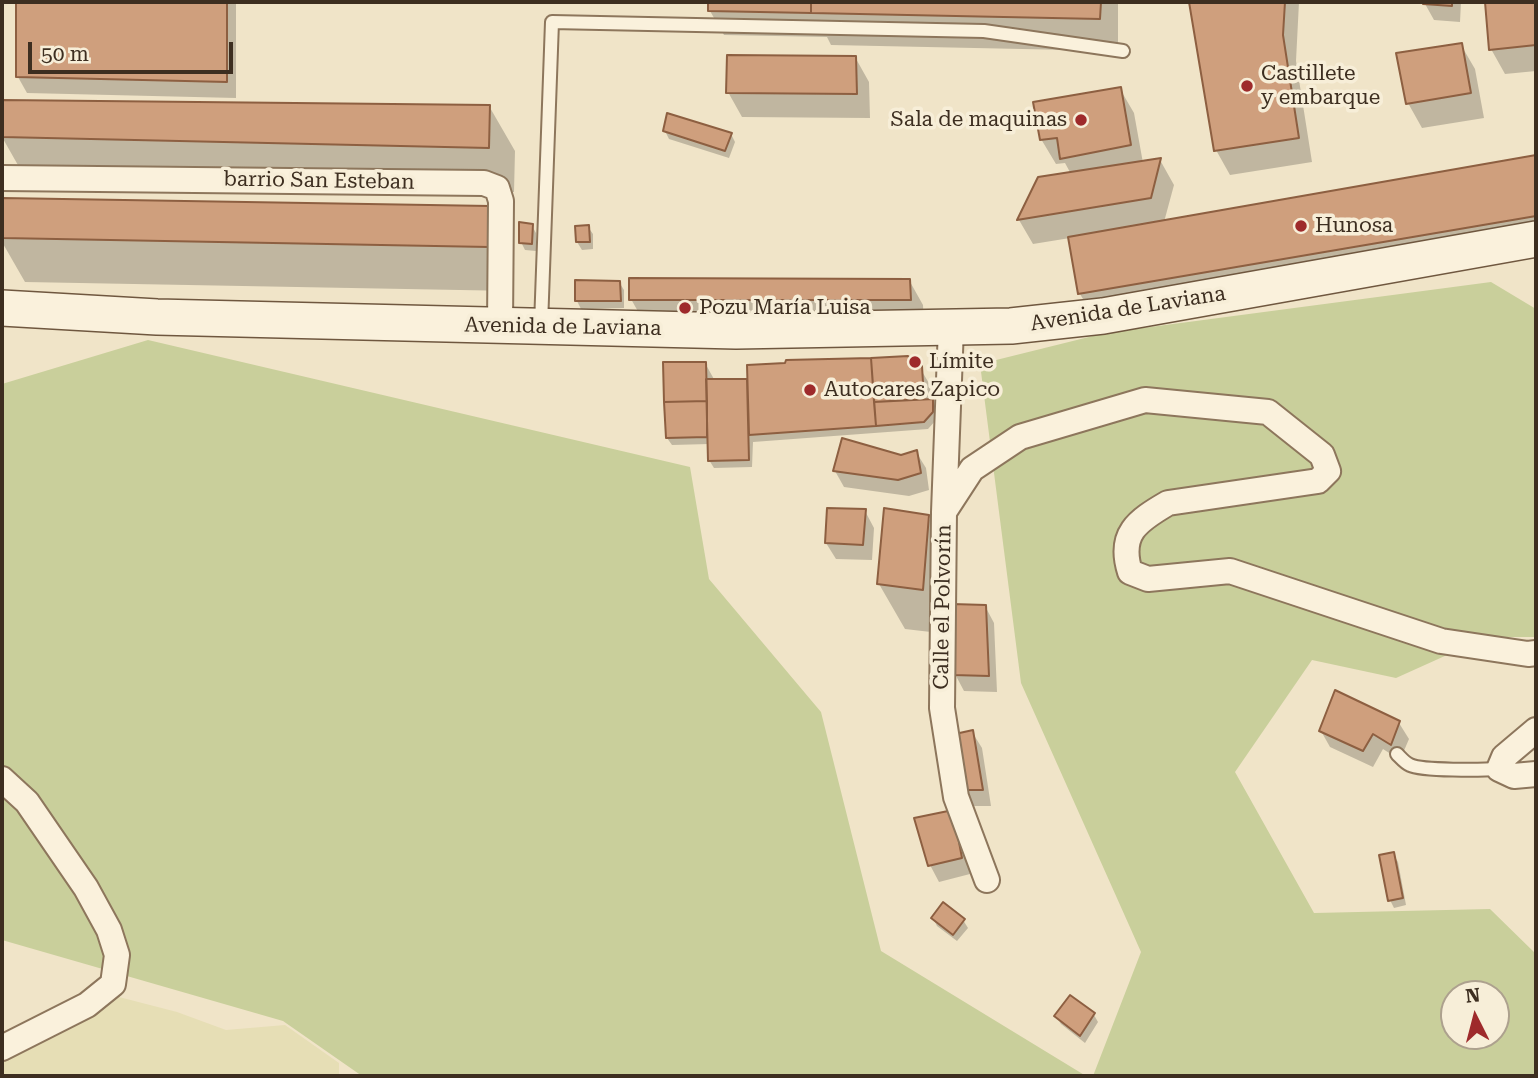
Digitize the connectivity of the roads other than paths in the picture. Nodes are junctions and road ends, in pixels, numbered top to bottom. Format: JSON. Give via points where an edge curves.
{"nodes":[{"id":1,"x":1122,"y":51,"type":"dead end"},
{"id":2,"x":2,"y":178,"type":"edge"},
{"id":3,"x":1536,"y":239,"type":"edge"},
{"id":4,"x":2,"y":308,"type":"edge"},
{"id":5,"x":500,"y":325,"type":"junction"},
{"id":6,"x":541,"y":326,"type":"junction"},
{"id":7,"x":951,"y":327,"type":"junction"},
{"id":8,"x":944,"y":512,"type":"junction"},
{"id":9,"x":1536,"y":653,"type":"edge"},
{"id":10,"x":1536,"y":730,"type":"edge"},
{"id":11,"x":1397,"y":754,"type":"dead end"},
{"id":12,"x":1499,"y":769,"type":"junction"},
{"id":13,"x":1536,"y":774,"type":"edge"},
{"id":14,"x":2,"y":779,"type":"edge"},
{"id":15,"x":986,"y":880,"type":"dead end"},
{"id":16,"x":2,"y":1048,"type":"edge"}],
"edges":[{"from":1,"to":6,"type":"lane","via":[[984,31],[552,22]]},
{"from":2,"to":5,"type":"street","name":"barrio San Esteban","via":[[484,183],[497,188],[501,201]]},
{"from":3,"to":7,"type":"street","name":"Avenida de Laviana","via":[[1103,316]]},
{"from":4,"to":5,"type":"street","name":"Avenida de Laviana","via":[[157,317]]},
{"from":5,"to":6,"type":"street","name":"Avenida de Laviana"},
{"from":6,"to":7,"type":"street","name":"Avenida de Laviana","via":[[736,331]]},
{"from":7,"to":8,"type":"street","name":"Calle el Polvorín"},
{"from":8,"to":9,"type":"street","via":[[972,469],[1020,437],[1145,400],[1268,412],[1322,455],[1328,471],[1318,481],[1168,503],[1130,532],[1125,555],[1130,572],[1148,579],[1230,571],[1441,640]]},
{"from":8,"to":15,"type":"street","name":"Calle el Polvorín","via":[[942,708],[956,797]]},
{"from":10,"to":12,"type":"street","via":[[1504,757]]},
{"from":11,"to":12,"type":"lane","via":[[1420,768]]},
{"from":12,"to":13,"type":"street","via":[[1514,776]]},
{"from":14,"to":16,"type":"street","via":[[27,802],[86,888],[117,955],[113,985],[87,1006]]}]}
